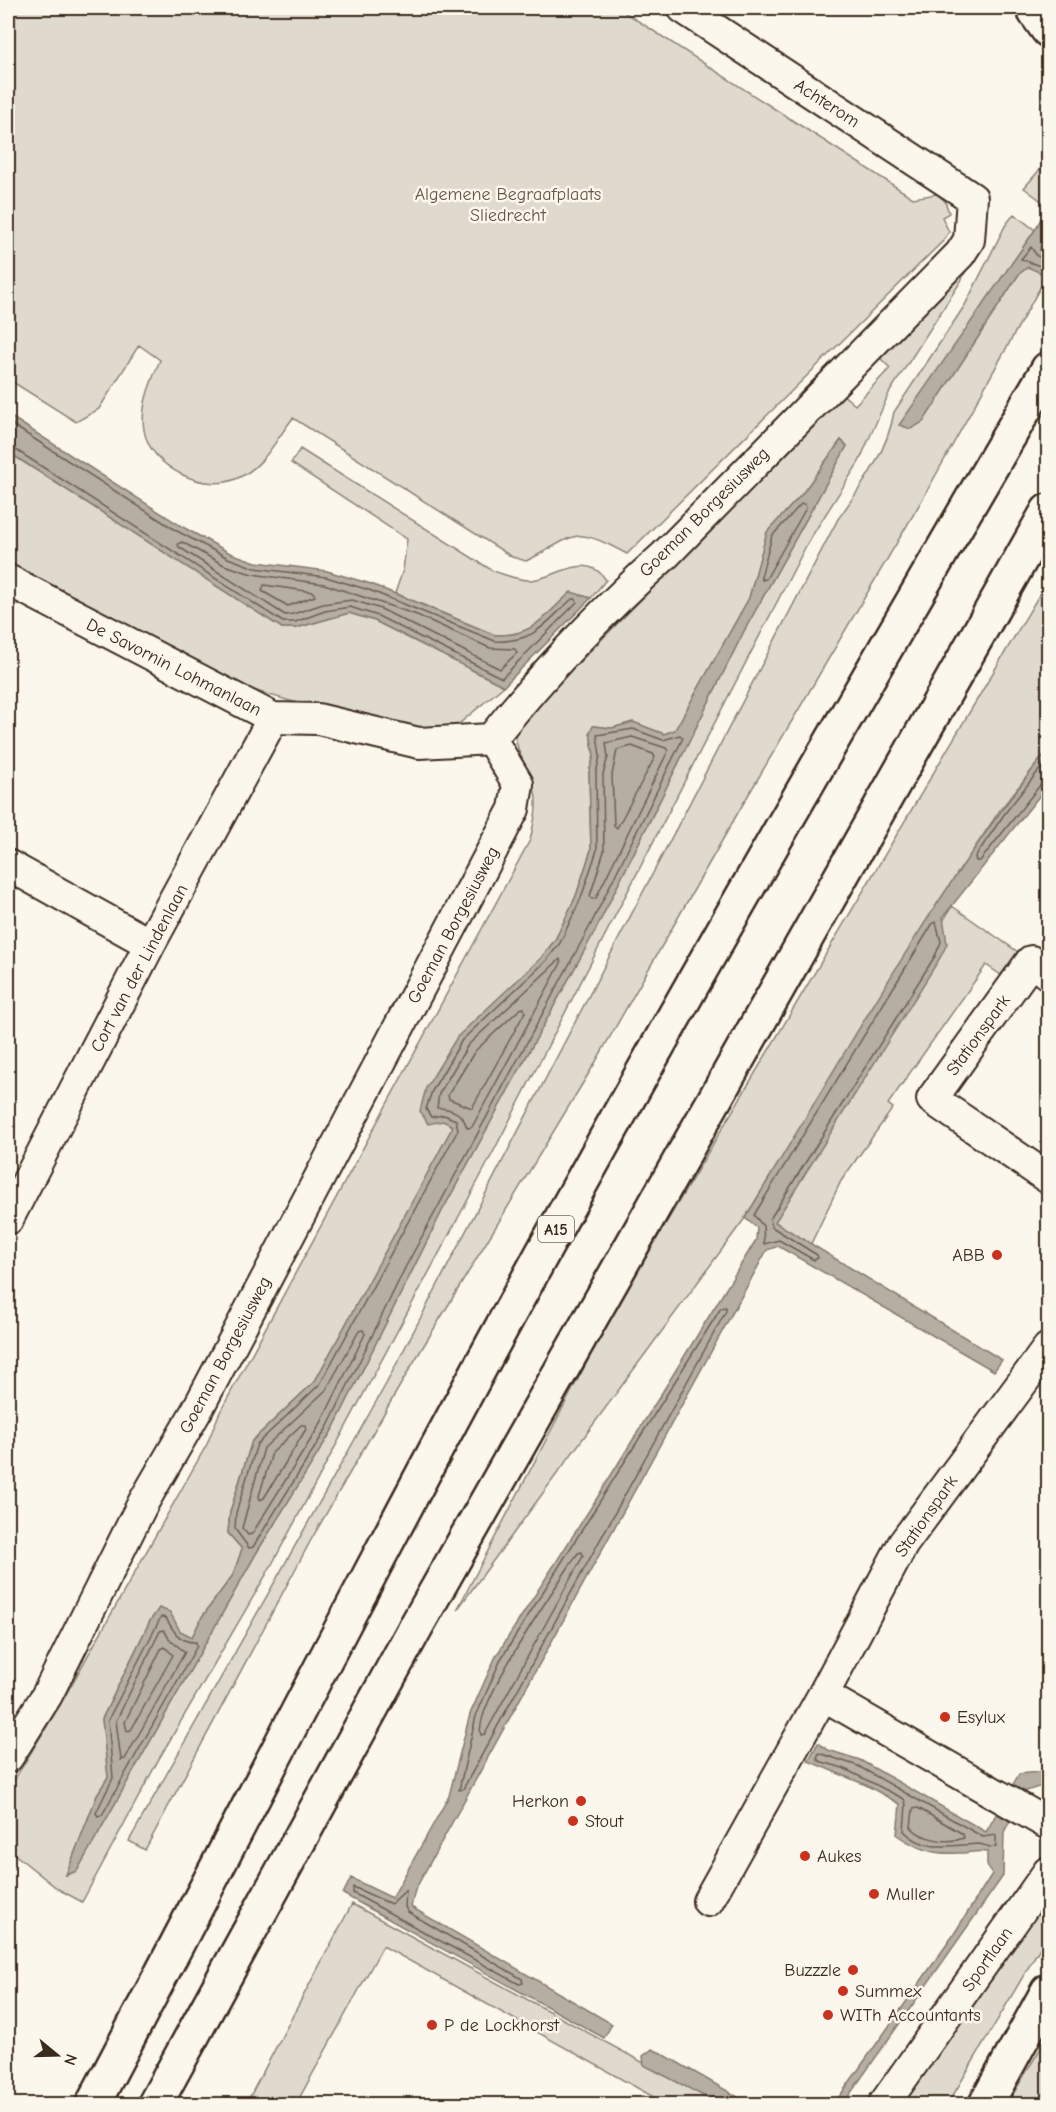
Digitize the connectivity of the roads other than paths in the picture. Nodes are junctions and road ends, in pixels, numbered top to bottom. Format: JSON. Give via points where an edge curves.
{"nodes":[{"id":1,"x":682,"y":8,"type":"edge"},
{"id":2,"x":972,"y":198,"type":"joint"},
{"id":3,"x":1048,"y":369,"type":"edge"},
{"id":4,"x":1048,"y":510,"type":"edge"},
{"id":5,"x":8,"y":580,"type":"edge"},
{"id":6,"x":273,"y":718,"type":"junction"},
{"id":7,"x":491,"y":739,"type":"junction"},
{"id":8,"x":8,"y":865,"type":"edge"},
{"id":9,"x":150,"y":944,"type":"junction"},
{"id":10,"x":1048,"y":974,"type":"edge"},
{"id":11,"x":1048,"y":1178,"type":"edge"},
{"id":12,"x":15,"y":1187,"type":"edge"},
{"id":13,"x":8,"y":1219,"type":"edge"},
{"id":14,"x":1048,"y":1348,"type":"edge"},
{"id":15,"x":823,"y":1695,"type":"junction"},
{"id":16,"x":8,"y":1757,"type":"edge"},
{"id":17,"x":1037,"y":1817,"type":"edge"},
{"id":18,"x":1048,"y":1872,"type":"edge"},
{"id":19,"x":708,"y":1900,"type":"dead end"},
{"id":20,"x":1048,"y":1991,"type":"edge"},
{"id":21,"x":93,"y":2104,"type":"edge"},
{"id":22,"x":155,"y":2104,"type":"edge"},
{"id":23,"x":884,"y":2104,"type":"edge"},
{"id":24,"x":986,"y":2104,"type":"edge"}],
"edges":[{"from":1,"to":2,"type":"street","name":"Achterom"},
{"from":2,"to":7,"type":"street","name":"Goeman Borgesiusweg","via":[[969,240],[960,254],[633,583]]},
{"from":3,"to":21,"type":"main road","number":"A15","via":[[781,827],[524,1286]]},
{"from":4,"to":22,"type":"main road","via":[[424,1613]]},
{"from":5,"to":6,"type":"street","name":"De Savornin Lohmanlaan"},
{"from":6,"to":7,"type":"street","name":"De Savornin Lohmanlaan","via":[[318,719],[418,743]]},
{"from":6,"to":9,"type":"street","name":"Cort van der Lindenlaan"},
{"from":7,"to":16,"type":"street","name":"Goeman Borgesiusweg","via":[[519,784],[514,809],[197,1410],[143,1503],[46,1695]]},
{"from":8,"to":9,"type":"street"},
{"from":9,"to":12,"type":"street","name":"Cort van der Lindenlaan"},
{"from":10,"to":11,"type":"street","name":"Stationspark","via":[[1031,961],[932,1099]]},
{"from":12,"to":13,"type":"street","name":"Cort van der Lindenlaan"},
{"from":14,"to":15,"type":"street","name":"Stationspark","via":[[903,1544]]},
{"from":15,"to":17,"type":"street"},
{"from":15,"to":19,"type":"street","name":"Stationspark"},
{"from":18,"to":23,"type":"street","name":"Sportlaan"},
{"from":20,"to":24,"type":"main road"}]}
